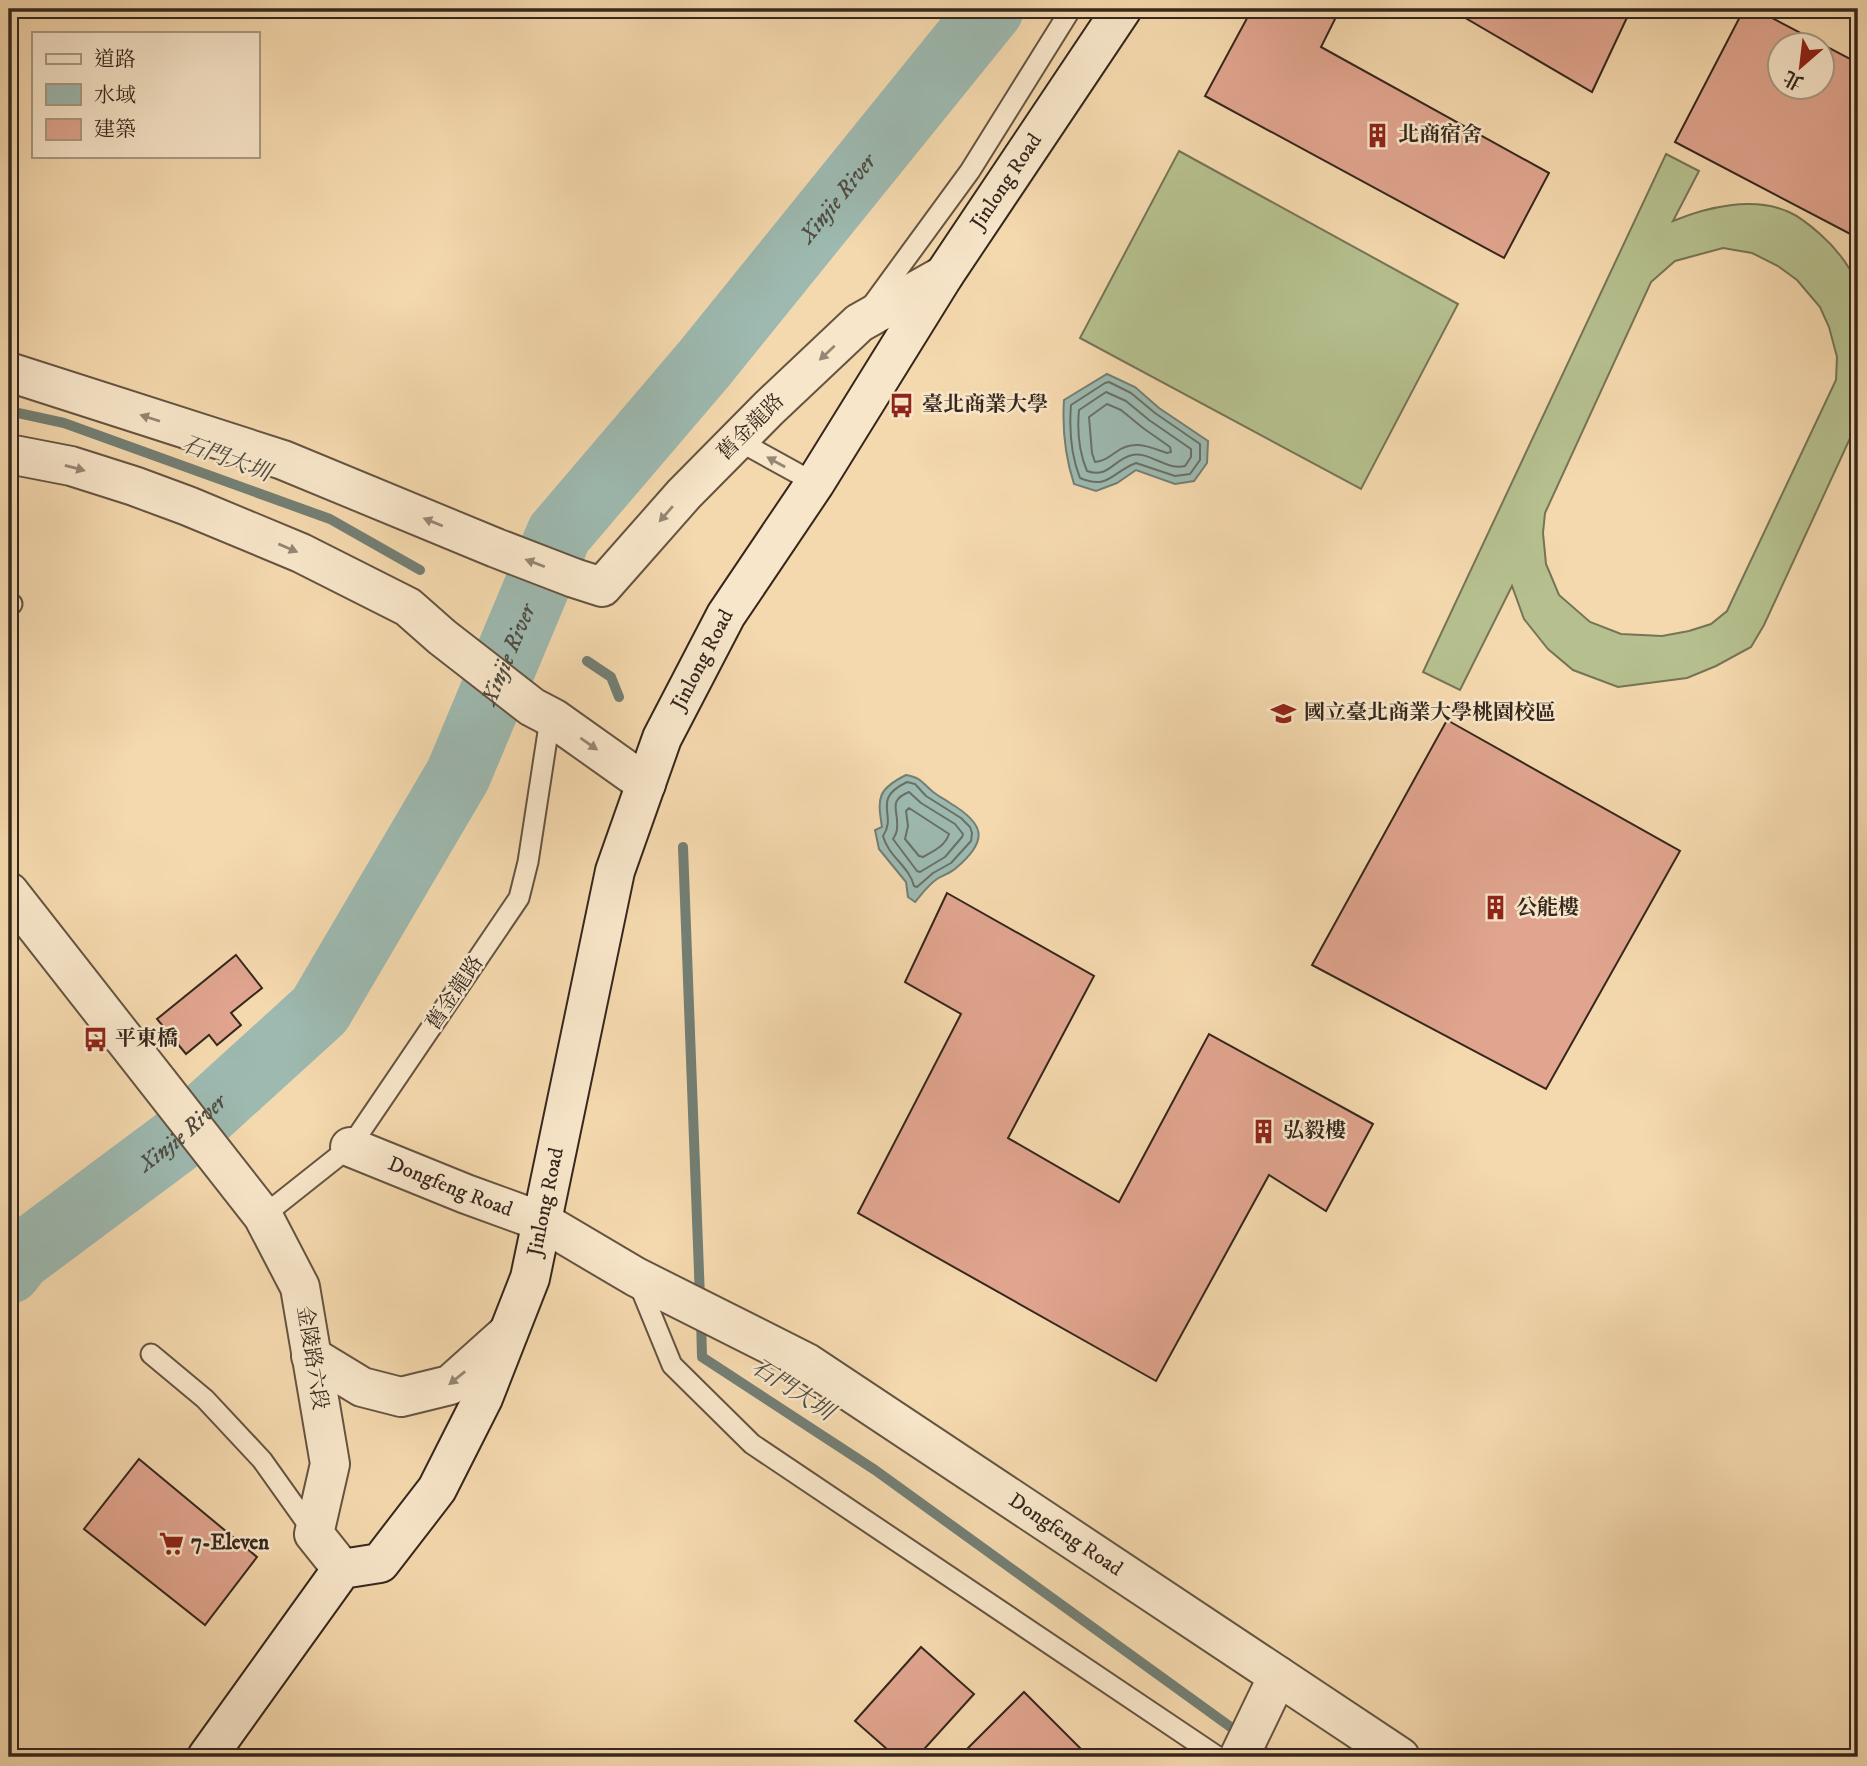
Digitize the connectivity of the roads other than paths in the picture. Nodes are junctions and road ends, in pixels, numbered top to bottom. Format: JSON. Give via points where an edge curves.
{"nodes":[{"id":1,"x":1072,"y":9,"type":"edge"},
{"id":2,"x":1122,"y":9,"type":"edge"},
{"id":3,"x":944,"y":275,"type":"junction"},
{"id":4,"x":859,"y":323,"type":"junction"},
{"id":5,"x":9,"y":372,"type":"edge"},
{"id":6,"x":737,"y":440,"type":"junction"},
{"id":7,"x":9,"y":453,"type":"edge"},
{"id":8,"x":815,"y":483,"type":"junction"},
{"id":9,"x":542,"y":713,"type":"junction"},
{"id":10,"x":646,"y":784,"type":"junction"},
{"id":11,"x":9,"y":892,"type":"edge"},
{"id":12,"x":350,"y":1147,"type":"junction"},
{"id":13,"x":262,"y":1216,"type":"junction"},
{"id":14,"x":543,"y":1222,"type":"junction"},
{"id":15,"x":649,"y":1284,"type":"junction"},
{"id":16,"x":508,"y":1333,"type":"junction"},
{"id":17,"x":151,"y":1354,"type":"dead end"},
{"id":18,"x":311,"y":1356,"type":"junction"},
{"id":19,"x":314,"y":1534,"type":"junction"},
{"id":20,"x":342,"y":1569,"type":"junction"},
{"id":21,"x":1278,"y":1676,"type":"junction"},
{"id":22,"x":1238,"y":1747,"type":"edge"},
{"id":23,"x":207,"y":1757,"type":"edge"},
{"id":24,"x":1400,"y":1757,"type":"edge"}],
"edges":[{"from":1,"to":4,"type":"lane","via":[[970,171]]},
{"from":2,"to":3,"type":"street","name":"Jinlong Road"},
{"from":3,"to":4,"type":"street","name":"舊金龍路"},
{"from":3,"to":8,"type":"street","name":"Jinlong Road"},
{"from":4,"to":6,"type":"street","name":"舊金龍路","one_way":true},
{"from":6,"to":5,"type":"street","name":"舊金龍路","one_way":true,"via":[[602,587],[283,460]]},
{"from":8,"to":6,"type":"lane","one_way":true},
{"from":7,"to":9,"type":"street","one_way":true,"via":[[134,486],[301,553],[408,607]]},
{"from":8,"to":10,"type":"street","name":"Jinlong Road","via":[[726,615],[662,738]]},
{"from":9,"to":10,"type":"street","one_way":true},
{"from":9,"to":12,"type":"lane","name":"舊金龍路","via":[[548,732],[519,898]]},
{"from":10,"to":14,"type":"street","name":"Jinlong Road","via":[[615,871]]},
{"from":11,"to":13,"type":"street","name":"金陵路六段"},
{"from":12,"to":13,"type":"lane","name":"舊金龍路"},
{"from":12,"to":14,"type":"street","name":"Dongfeng Road"},
{"from":13,"to":18,"type":"street","name":"金陵路六段","via":[[300,1287]]},
{"from":14,"to":15,"type":"street","name":"Dongfeng Road"},
{"from":14,"to":16,"type":"street","name":"Jinlong Road","via":[[530,1278]]},
{"from":15,"to":21,"type":"street","name":"Dongfeng Road","via":[[807,1363]]},
{"from":15,"to":22,"type":"lane","via":[[671,1365],[752,1444]]},
{"from":16,"to":18,"type":"street","one_way":true,"via":[[450,1385],[401,1397],[362,1387]]},
{"from":16,"to":20,"type":"street","name":"Jinlong Road","via":[[483,1398],[437,1489],[380,1563]]},
{"from":17,"to":19,"type":"lane","via":[[205,1399],[262,1460]]},
{"from":18,"to":19,"type":"street","name":"金陵路六段","via":[[330,1464]]},
{"from":19,"to":20,"type":"street"},
{"from":20,"to":23,"type":"street"},
{"from":21,"to":22,"type":"street"},
{"from":21,"to":24,"type":"street","name":"Dongfeng Road"}]}
